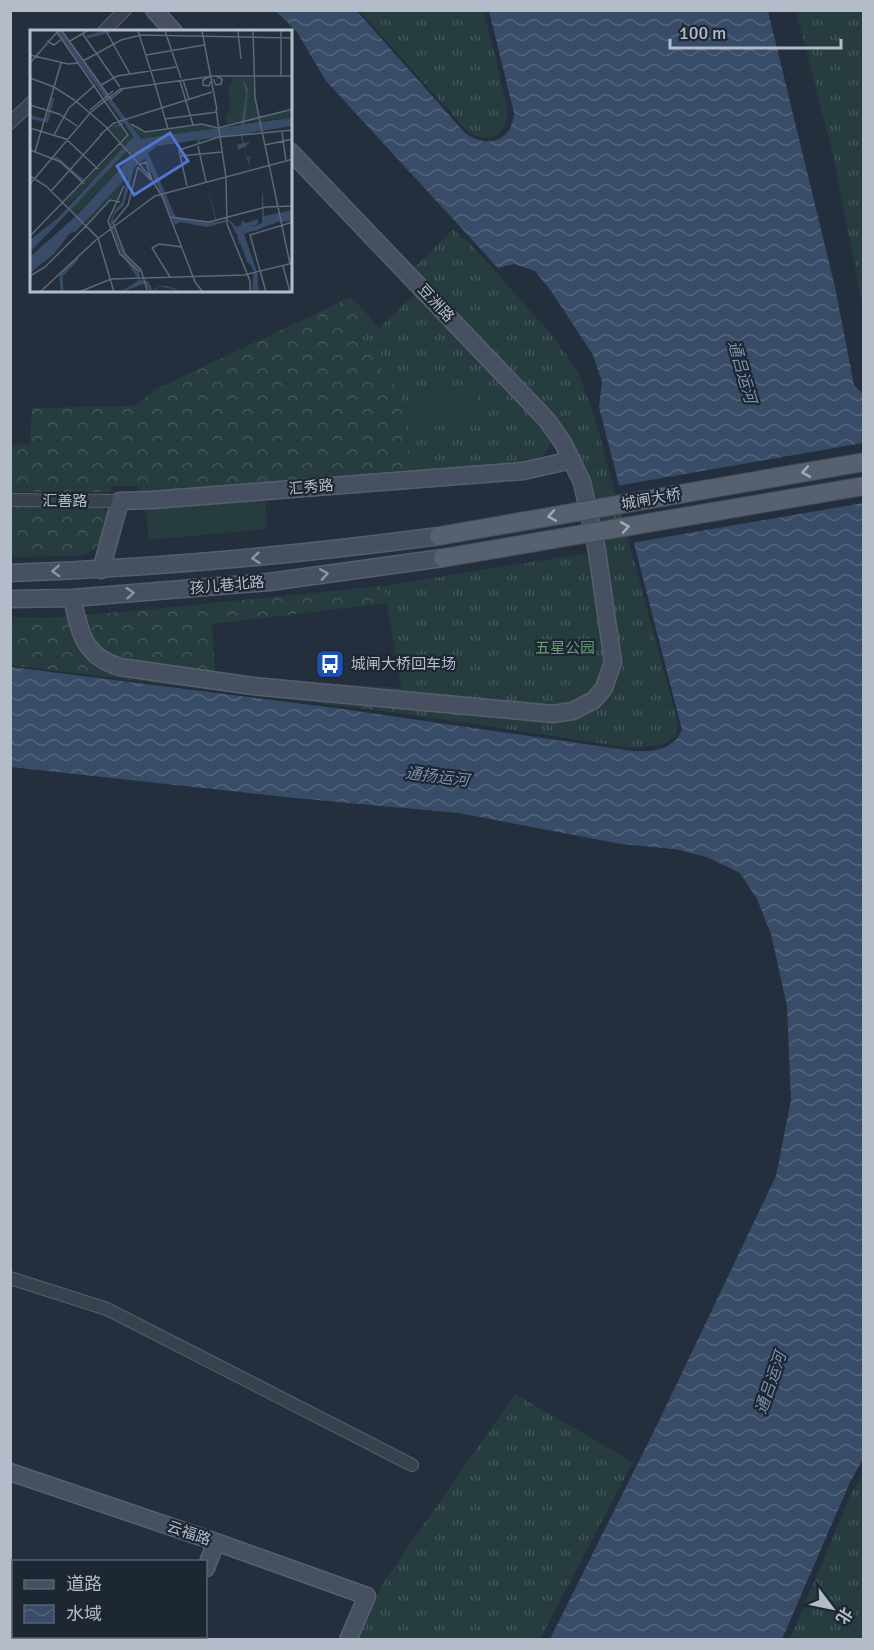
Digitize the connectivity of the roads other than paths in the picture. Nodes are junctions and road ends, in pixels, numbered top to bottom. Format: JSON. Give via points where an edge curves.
{"nodes":[{"id":1,"x":125,"y":10,"type":"edge"},
{"id":2,"x":154,"y":10,"type":"edge"},
{"id":3,"x":106,"y":30,"type":"edge"},
{"id":4,"x":172,"y":30,"type":"edge"},
{"id":5,"x":30,"y":104,"type":"edge"},
{"id":6,"x":10,"y":123,"type":"edge"},
{"id":7,"x":292,"y":153,"type":"edge"},
{"id":8,"x":572,"y":460,"type":"junction"},
{"id":9,"x":864,"y":462,"type":"edge"},
{"id":10,"x":864,"y":486,"type":"edge"},
{"id":11,"x":10,"y":500,"type":"edge"},
{"id":12,"x":120,"y":501,"type":"junction"},
{"id":13,"x":439,"y":536,"type":"joint"},
{"id":14,"x":443,"y":558,"type":"joint"},
{"id":15,"x":100,"y":570,"type":"junction"},
{"id":16,"x":10,"y":573,"type":"edge"},
{"id":17,"x":72,"y":598,"type":"junction"},
{"id":18,"x":10,"y":599,"type":"edge"},
{"id":19,"x":10,"y":1278,"type":"edge"},
{"id":20,"x":412,"y":1465,"type":"dead end"},
{"id":21,"x":10,"y":1472,"type":"edge"},
{"id":22,"x":216,"y":1542,"type":"junction"},
{"id":23,"x":207,"y":1565,"type":"edge"},
{"id":24,"x":348,"y":1640,"type":"edge"}],
"edges":[{"from":1,"to":3,"type":"street"},
{"from":2,"to":4,"type":"street"},
{"from":5,"to":6,"type":"street"},
{"from":7,"to":8,"type":"street","name":"豆洲路","via":[[547,420]]},
{"from":8,"to":12,"type":"street","name":"汇秀路","via":[[523,471]]},
{"from":8,"to":17,"type":"street","name":"豆洲路","via":[[582,482],[597,551],[613,662],[604,688],[594,700],[573,711],[553,714],[491,710],[253,686],[120,667],[92,652],[79,626]]},
{"from":9,"to":13,"type":"main road","name":"城闸大桥","one_way":true,"bridge":true},
{"from":14,"to":10,"type":"main road","name":"城闸大桥","one_way":true,"bridge":true},
{"from":11,"to":12,"type":"street","name":"汇善路"},
{"from":12,"to":15,"type":"street"},
{"from":13,"to":15,"type":"street","name":"孩儿巷北路","one_way":true,"via":[[264,557]]},
{"from":17,"to":14,"type":"street","name":"孩儿巷北路","one_way":true,"via":[[269,582]]},
{"from":15,"to":16,"type":"street","name":"孩儿巷北路","one_way":true},
{"from":17,"to":18,"type":"street","name":"孩儿巷北路"},
{"from":19,"to":20,"type":"street","via":[[107,1309]]},
{"from":21,"to":22,"type":"street","name":"云福路"},
{"from":22,"to":23,"type":"street"},
{"from":22,"to":24,"type":"street","name":"云福路","via":[[367,1596]]}]}
